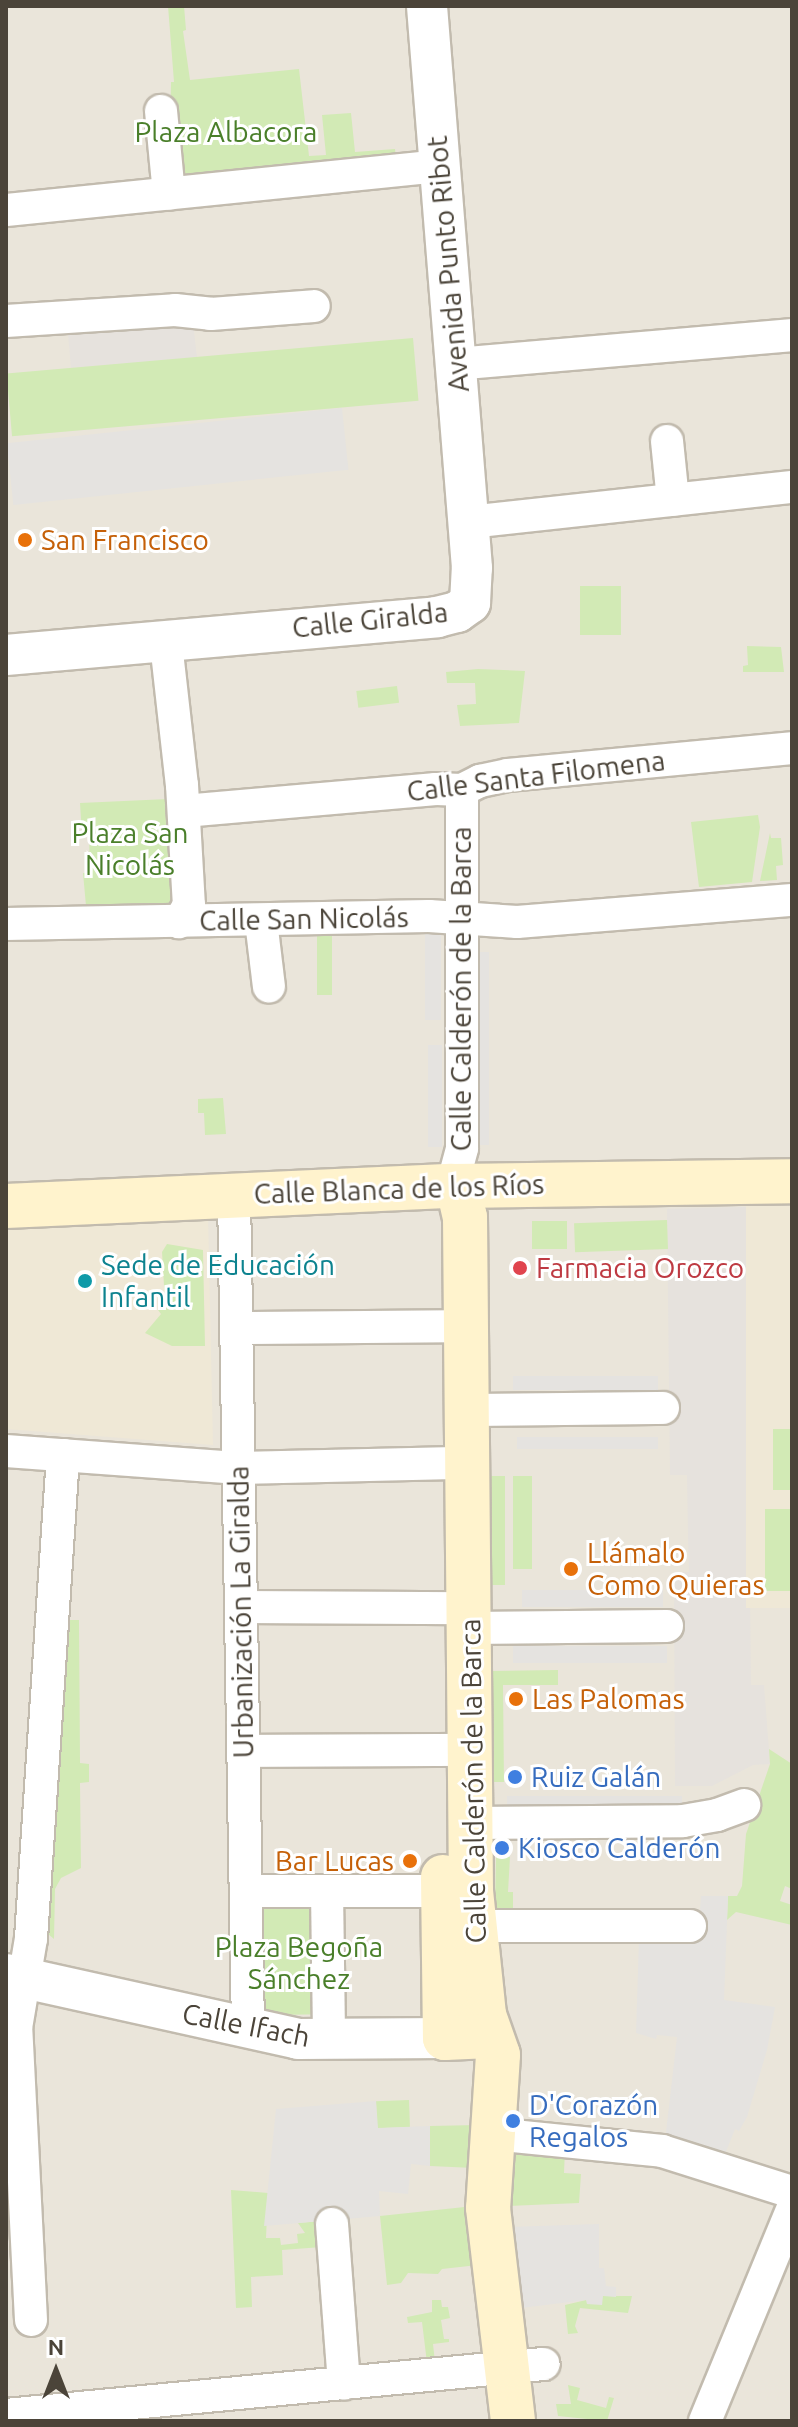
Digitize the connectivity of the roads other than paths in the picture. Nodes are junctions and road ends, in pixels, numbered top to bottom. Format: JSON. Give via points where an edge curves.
{"nodes":[{"id":1,"x":427,"y":6,"type":"edge"},
{"id":2,"x":161,"y":111,"type":"dead end"},
{"id":3,"x":440,"y":166,"type":"junction"},
{"id":4,"x":169,"y":194,"type":"junction"},
{"id":5,"x":6,"y":210,"type":"edge"},
{"id":6,"x":314,"y":306,"type":"dead end"},
{"id":7,"x":6,"y":321,"type":"edge"},
{"id":8,"x":792,"y":335,"type":"edge"},
{"id":9,"x":455,"y":364,"type":"junction"},
{"id":10,"x":667,"y":441,"type":"dead end"},
{"id":11,"x":792,"y":487,"type":"edge"},
{"id":12,"x":673,"y":500,"type":"junction"},
{"id":13,"x":469,"y":522,"type":"junction"},
{"id":14,"x":156,"y":642,"type":"junction"},
{"id":15,"x":6,"y":655,"type":"edge"},
{"id":16,"x":792,"y":748,"type":"edge"},
{"id":17,"x":462,"y":790,"type":"junction"},
{"id":18,"x":184,"y":811,"type":"junction"},
{"id":19,"x":792,"y":900,"type":"edge"},
{"id":20,"x":464,"y":919,"type":"junction"},
{"id":21,"x":261,"y":921,"type":"junction"},
{"id":22,"x":179,"y":922,"type":"junction"},
{"id":23,"x":6,"y":924,"type":"edge"},
{"id":24,"x":269,"y":987,"type":"dead end"},
{"id":25,"x":792,"y":1181,"type":"edge"},
{"id":26,"x":452,"y":1186,"type":"junction"},
{"id":27,"x":234,"y":1194,"type":"junction"},
{"id":28,"x":6,"y":1206,"type":"edge"},
{"id":29,"x":451,"y":1326,"type":"junction"},
{"id":30,"x":237,"y":1328,"type":"junction"},
{"id":31,"x":663,"y":1408,"type":"dead end"},
{"id":32,"x":466,"y":1410,"type":"junction"},
{"id":33,"x":6,"y":1451,"type":"edge"},
{"id":34,"x":63,"y":1455,"type":"junction"},
{"id":35,"x":452,"y":1464,"type":"junction"},
{"id":36,"x":239,"y":1468,"type":"junction"},
{"id":37,"x":241,"y":1607,"type":"junction"},
{"id":38,"x":459,"y":1615,"type":"junction"},
{"id":39,"x":667,"y":1626,"type":"dead end"},
{"id":40,"x":457,"y":1750,"type":"junction"},
{"id":41,"x":244,"y":1751,"type":"junction"},
{"id":42,"x":744,"y":1805,"type":"dead end"},
{"id":43,"x":471,"y":1823,"type":"junction"},
{"id":44,"x":246,"y":1891,"type":"junction"},
{"id":45,"x":327,"y":1891,"type":"junction"},
{"id":46,"x":463,"y":1903,"type":"junction"},
{"id":47,"x":690,"y":1926,"type":"dead end"},
{"id":48,"x":15,"y":1976,"type":"edge"},
{"id":49,"x":248,"y":2029,"type":"junction"},
{"id":50,"x":490,"y":2036,"type":"junction"},
{"id":51,"x":445,"y":2038,"type":"junction"},
{"id":52,"x":329,"y":2040,"type":"junction"},
{"id":53,"x":493,"y":2134,"type":"junction"},
{"id":54,"x":792,"y":2192,"type":"edge"},
{"id":55,"x":792,"y":2210,"type":"edge"},
{"id":56,"x":332,"y":2224,"type":"dead end"},
{"id":57,"x":31,"y":2320,"type":"dead end"},
{"id":58,"x":526,"y":2365,"type":"junction"},
{"id":59,"x":344,"y":2384,"type":"junction"},
{"id":60,"x":6,"y":2415,"type":"edge"},
{"id":61,"x":513,"y":2421,"type":"edge"},
{"id":62,"x":705,"y":2421,"type":"edge"}],
"edges":[{"from":1,"to":3,"type":"street","name":"Avenida Punto Ribot"},
{"from":2,"to":4,"type":"street"},
{"from":3,"to":4,"type":"street"},
{"from":3,"to":9,"type":"street","name":"Avenida Punto Ribot"},
{"from":4,"to":5,"type":"street"},
{"from":6,"to":7,"type":"street"},
{"from":8,"to":9,"type":"street"},
{"from":9,"to":13,"type":"street","name":"Avenida Punto Ribot"},
{"from":10,"to":12,"type":"street"},
{"from":11,"to":12,"type":"street"},
{"from":12,"to":13,"type":"street"},
{"from":13,"to":14,"type":"street","name":"Calle Giralda","via":[[472,593],[470,603],[457,612]]},
{"from":14,"to":15,"type":"street","name":"Calle Giralda"},
{"from":14,"to":18,"type":"street","via":[[167,652]]},
{"from":16,"to":17,"type":"street","name":"Calle Santa Filomena","via":[[508,775]]},
{"from":17,"to":18,"type":"street","name":"Calle Santa Filomena"},
{"from":17,"to":20,"type":"street","name":"Calle Calderón de la Barca"},
{"from":18,"to":22,"type":"street","via":[[189,905]]},
{"from":19,"to":20,"type":"street","name":"Calle San Nicolás","via":[[517,922]]},
{"from":20,"to":21,"type":"street","name":"Calle San Nicolás"},
{"from":20,"to":26,"type":"street","name":"Calle Calderón de la Barca","via":[[462,1148]]},
{"from":21,"to":22,"type":"street","name":"Calle San Nicolás"},
{"from":21,"to":24,"type":"street"},
{"from":22,"to":23,"type":"street","name":"Calle San Nicolás"},
{"from":25,"to":26,"type":"main road","name":"Calle Blanca de los Ríos"},
{"from":26,"to":27,"type":"main road","name":"Calle Blanca de los Ríos"},
{"from":26,"to":29,"type":"main road","name":"Calle Calderón de la Barca","via":[[438,1215]]},
{"from":27,"to":28,"type":"main road","name":"Calle Blanca de los Ríos"},
{"from":27,"to":30,"type":"street","name":"Urbanización La Giralda"},
{"from":29,"to":30,"type":"street"},
{"from":29,"to":32,"type":"main road","name":"Calle Calderón de la Barca"},
{"from":29,"to":35,"type":"main road","name":"Calle Calderón de la Barca"},
{"from":30,"to":36,"type":"street","name":"Urbanización La Giralda"},
{"from":31,"to":32,"type":"street"},
{"from":32,"to":35,"type":"main road","name":"Calle Calderón de la Barca"},
{"from":33,"to":34,"type":"street"},
{"from":34,"to":36,"type":"street"},
{"from":34,"to":48,"type":"street","via":[[31,1938]]},
{"from":35,"to":36,"type":"street"},
{"from":35,"to":38,"type":"main road","name":"Calle Calderón de la Barca"},
{"from":36,"to":37,"type":"street","name":"Urbanización La Giralda"},
{"from":37,"to":38,"type":"street"},
{"from":37,"to":41,"type":"street","name":"Urbanización La Giralda"},
{"from":38,"to":39,"type":"street"},
{"from":38,"to":40,"type":"main road","name":"Calle Calderón de la Barca"},
{"from":40,"to":41,"type":"street"},
{"from":40,"to":43,"type":"main road","name":"Calle Calderón de la Barca"},
{"from":40,"to":46,"type":"main road","name":"Calle Calderón de la Barca"},
{"from":41,"to":44,"type":"street","name":"Urbanización La Giralda"},
{"from":42,"to":43,"type":"street","via":[[683,1821]]},
{"from":43,"to":46,"type":"main road","name":"Calle Calderón de la Barca"},
{"from":44,"to":45,"type":"street"},
{"from":44,"to":49,"type":"street","name":"Urbanización La Giralda"},
{"from":45,"to":46,"type":"street"},
{"from":45,"to":52,"type":"street"},
{"from":46,"to":47,"type":"street"},
{"from":46,"to":50,"type":"main road","name":"Calle Calderón de la Barca"},
{"from":46,"to":51,"type":"main road","name":"Calle Calderón de la Barca"},
{"from":48,"to":49,"type":"street","name":"Calle Ifach"},
{"from":48,"to":57,"type":"street"},
{"from":49,"to":52,"type":"street","name":"Calle Ifach"},
{"from":50,"to":51,"type":"main road","name":"Calle Ifach"},
{"from":50,"to":53,"type":"main road","name":"Calle Calderón de la Barca","via":[[498,2055]]},
{"from":51,"to":52,"type":"street","name":"Calle Ifach"},
{"from":53,"to":54,"type":"street","via":[[662,2151]]},
{"from":53,"to":58,"type":"main road","name":"Calle Calderón de la Barca","via":[[488,2208]]},
{"from":55,"to":62,"type":"street"},
{"from":56,"to":59,"type":"street"},
{"from":58,"to":59,"type":"street"},
{"from":58,"to":61,"type":"main road","name":"Calle Calderón de la Barca"},
{"from":59,"to":60,"type":"street"}]}
